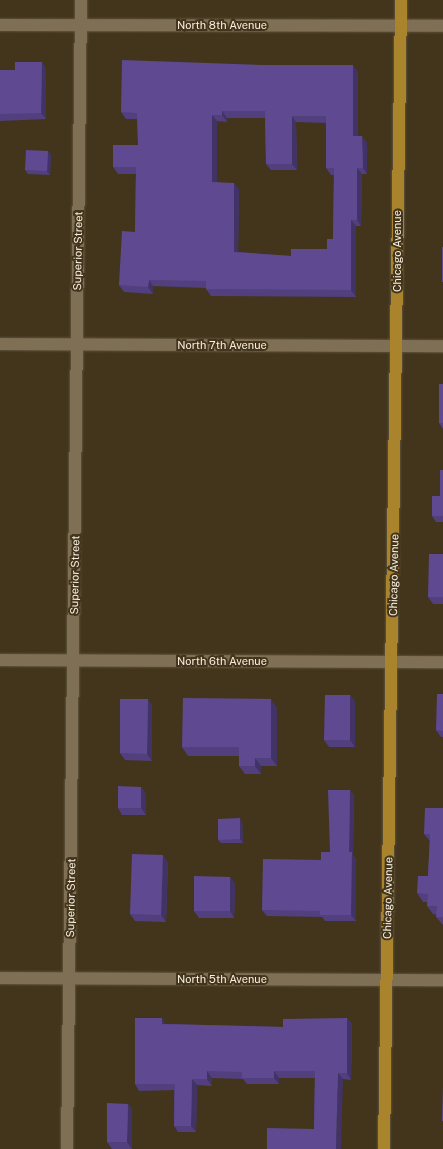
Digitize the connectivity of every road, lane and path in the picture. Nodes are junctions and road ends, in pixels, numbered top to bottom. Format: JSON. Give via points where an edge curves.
{"nodes":[{"id":1,"x":81,"y":0,"type":"edge"},
{"id":2,"x":402,"y":0,"type":"edge"},
{"id":3,"x":0,"y":25,"type":"edge"},
{"id":4,"x":81,"y":25,"type":"junction"},
{"id":5,"x":401,"y":26,"type":"junction"},
{"id":6,"x":443,"y":26,"type":"edge"},
{"id":7,"x":0,"y":344,"type":"edge"},
{"id":8,"x":77,"y":344,"type":"junction"},
{"id":9,"x":397,"y":346,"type":"junction"},
{"id":10,"x":443,"y":346,"type":"edge"},
{"id":11,"x":0,"y":660,"type":"edge"},
{"id":12,"x":74,"y":660,"type":"junction"},
{"id":13,"x":393,"y":662,"type":"junction"},
{"id":14,"x":443,"y":662,"type":"edge"},
{"id":15,"x":0,"y":978,"type":"edge"},
{"id":16,"x":70,"y":978,"type":"junction"},
{"id":17,"x":387,"y":980,"type":"junction"},
{"id":18,"x":443,"y":980,"type":"edge"},
{"id":19,"x":67,"y":1149,"type":"edge"},
{"id":20,"x":384,"y":1149,"type":"edge"}],
"edges":[{"from":1,"to":4,"type":"street","name":"Superior Street"},
{"from":2,"to":5,"type":"main road","name":"Chicago Avenue"},
{"from":3,"to":4,"type":"street","name":"North 8th Avenue"},
{"from":4,"to":5,"type":"street","name":"North 8th Avenue"},
{"from":4,"to":8,"type":"street","name":"Superior Street"},
{"from":5,"to":6,"type":"street","name":"North 8th Avenue"},
{"from":5,"to":9,"type":"main road","name":"Chicago Avenue"},
{"from":7,"to":8,"type":"street","name":"North 7th Avenue"},
{"from":8,"to":9,"type":"street","name":"North 7th Avenue"},
{"from":8,"to":12,"type":"street","name":"Superior Street"},
{"from":9,"to":10,"type":"street","name":"North 7th Avenue"},
{"from":9,"to":13,"type":"main road","name":"Chicago Avenue"},
{"from":11,"to":12,"type":"street","name":"North 6th Avenue"},
{"from":12,"to":13,"type":"street","name":"North 6th Avenue"},
{"from":12,"to":16,"type":"street","name":"Superior Street"},
{"from":13,"to":14,"type":"street","name":"North 6th Avenue"},
{"from":13,"to":17,"type":"main road","name":"Chicago Avenue"},
{"from":15,"to":16,"type":"street","name":"North 5th Avenue"},
{"from":16,"to":17,"type":"street","name":"North 5th Avenue"},
{"from":16,"to":19,"type":"street","name":"Superior Street"},
{"from":17,"to":18,"type":"street","name":"North 5th Avenue"},
{"from":17,"to":20,"type":"main road","name":"Chicago Avenue"}]}
